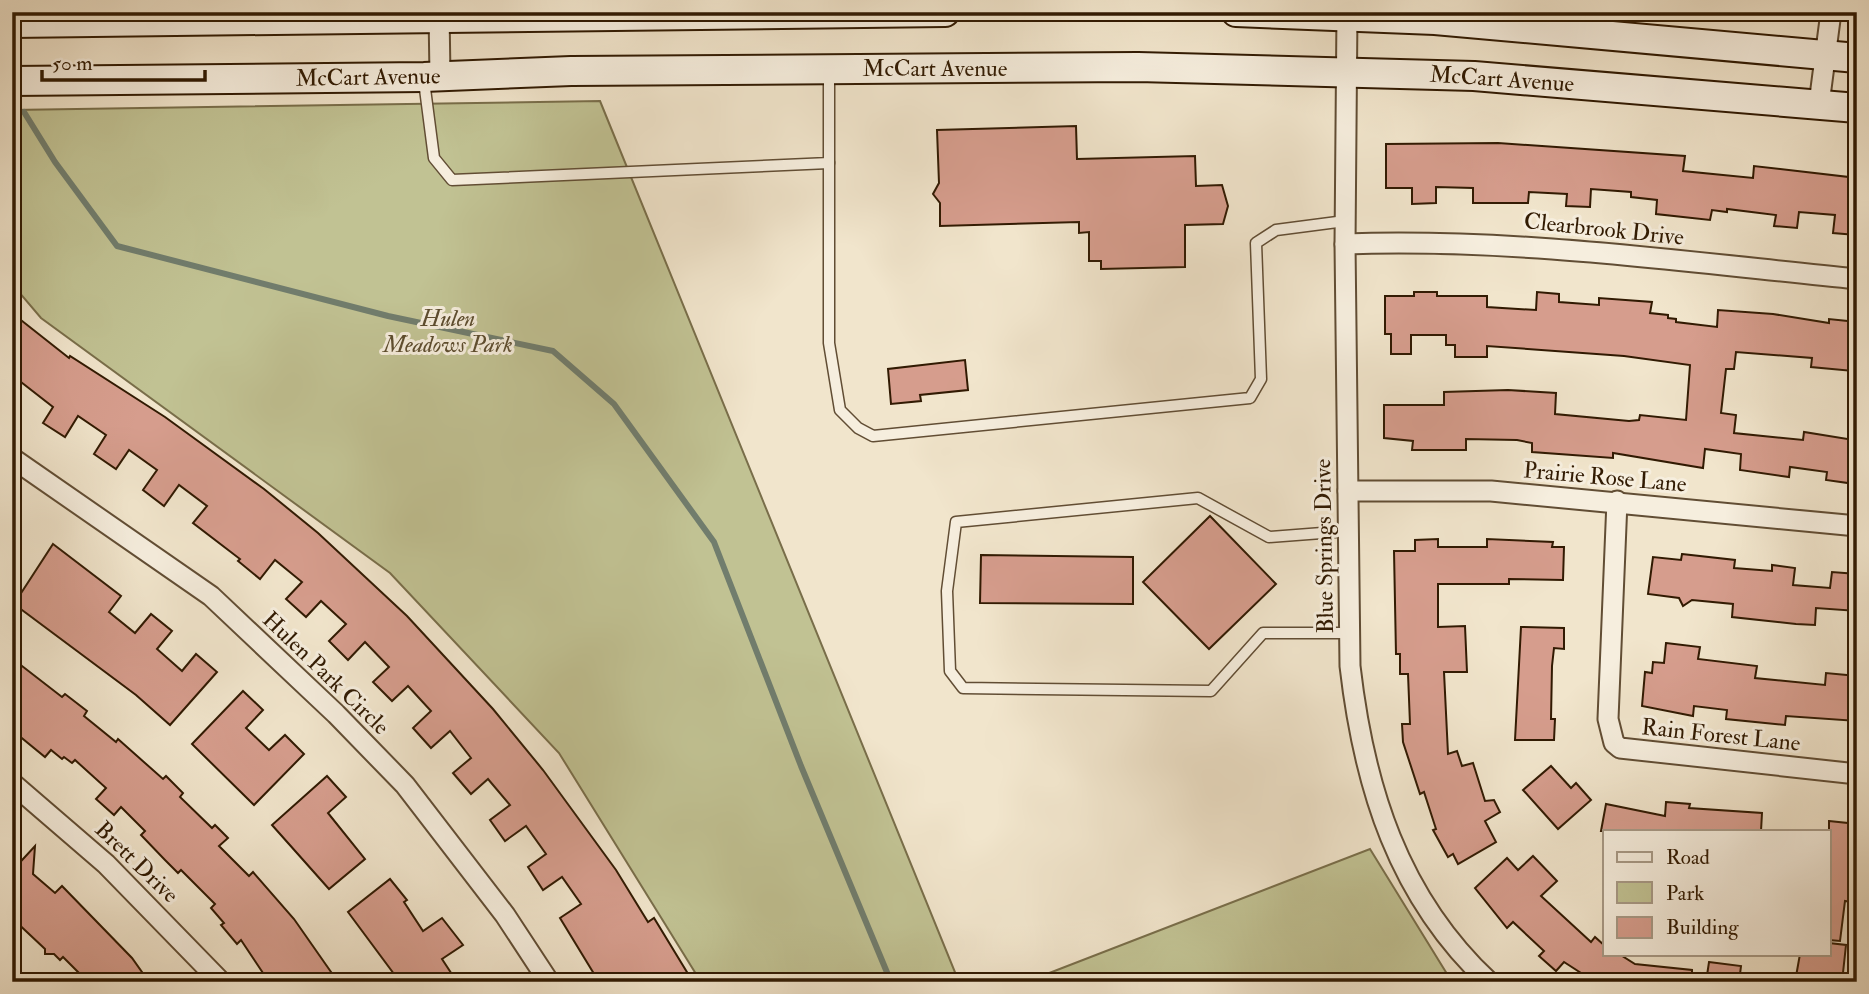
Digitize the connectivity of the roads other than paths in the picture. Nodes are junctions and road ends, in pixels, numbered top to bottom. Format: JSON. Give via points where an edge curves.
{"nodes":[{"id":1,"x":946,"y":12,"type":"edge"},
{"id":2,"x":1236,"y":12,"type":"edge"},
{"id":3,"x":1831,"y":12,"type":"edge"},
{"id":4,"x":439,"y":15,"type":"edge"},
{"id":5,"x":1347,"y":15,"type":"edge"},
{"id":6,"x":12,"y":23,"type":"edge"},
{"id":7,"x":1825,"y":55,"type":"junction"},
{"id":8,"x":1857,"y":58,"type":"edge"},
{"id":9,"x":829,"y":69,"type":"junction"},
{"id":10,"x":1345,"y":71,"type":"junction"},
{"id":11,"x":432,"y":77,"type":"junction"},
{"id":12,"x":12,"y":81,"type":"edge"},
{"id":13,"x":1819,"y":104,"type":"junction"},
{"id":14,"x":1857,"y":108,"type":"edge"},
{"id":15,"x":829,"y":163,"type":"junction"},
{"id":16,"x":1345,"y":221,"type":"junction"},
{"id":17,"x":1345,"y":244,"type":"junction"},
{"id":18,"x":1857,"y":279,"type":"edge"},
{"id":19,"x":12,"y":458,"type":"edge"},
{"id":20,"x":1348,"y":491,"type":"junction"},
{"id":21,"x":1617,"y":501,"type":"junction"},
{"id":22,"x":1857,"y":526,"type":"edge"},
{"id":23,"x":1348,"y":531,"type":"junction"},
{"id":24,"x":1350,"y":633,"type":"junction"},
{"id":25,"x":1857,"y":774,"type":"edge"},
{"id":26,"x":12,"y":783,"type":"edge"},
{"id":27,"x":221,"y":982,"type":"edge"},
{"id":28,"x":549,"y":982,"type":"edge"},
{"id":29,"x":1489,"y":982,"type":"edge"}],
"edges":[{"from":1,"to":4,"type":"main road"},
{"from":2,"to":5,"type":"main road"},
{"from":3,"to":7,"type":"street"},
{"from":4,"to":6,"type":"main road"},
{"from":4,"to":11,"type":"street"},
{"from":5,"to":7,"type":"main road"},
{"from":5,"to":10,"type":"street","name":"Blue Springs Drive"},
{"from":7,"to":8,"type":"main road"},
{"from":7,"to":13,"type":"street"},
{"from":9,"to":10,"type":"main road","name":"McCart Avenue"},
{"from":9,"to":11,"type":"main road","name":"McCart Avenue"},
{"from":9,"to":15,"type":"lane"},
{"from":10,"to":13,"type":"main road","name":"McCart Avenue","via":[[1474,76]]},
{"from":10,"to":16,"type":"street","name":"Blue Springs Drive"},
{"from":11,"to":12,"type":"main road","name":"McCart Avenue"},
{"from":11,"to":15,"type":"lane","via":[[434,158],[452,180]]},
{"from":13,"to":14,"type":"main road","name":"McCart Avenue"},
{"from":15,"to":16,"type":"lane","via":[[829,343],[839,410],[858,429],[873,436],[1250,398],[1261,379],[1256,243],[1276,230]]},
{"from":16,"to":17,"type":"street","name":"Blue Springs Drive"},
{"from":17,"to":18,"type":"street","name":"Clearbrook Drive","via":[[1512,244]]},
{"from":17,"to":20,"type":"street","name":"Blue Springs Drive"},
{"from":19,"to":28,"type":"street","name":"Hulen Park Circle","via":[[211,596],[336,714],[405,785],[505,915]]},
{"from":20,"to":21,"type":"street","name":"Prairie Rose Lane","via":[[1491,491]]},
{"from":20,"to":23,"type":"street","name":"Blue Springs Drive"},
{"from":21,"to":22,"type":"street","name":"Prairie Rose Lane"},
{"from":21,"to":25,"type":"street","name":"Rain Forest Lane","via":[[1608,719],[1614,743],[1620,748],[1664,754]]},
{"from":23,"to":24,"type":"street","name":"Blue Springs Drive"},
{"from":23,"to":24,"type":"lane","via":[[1269,537],[1198,498],[956,522],[947,591],[950,671],[962,688],[1211,691],[1264,633]]},
{"from":24,"to":29,"type":"street","name":"Blue Springs Drive","via":[[1358,733],[1383,825],[1417,893],[1461,955]]},
{"from":26,"to":27,"type":"street","name":"Brett Drive","via":[[106,864]]}]}
